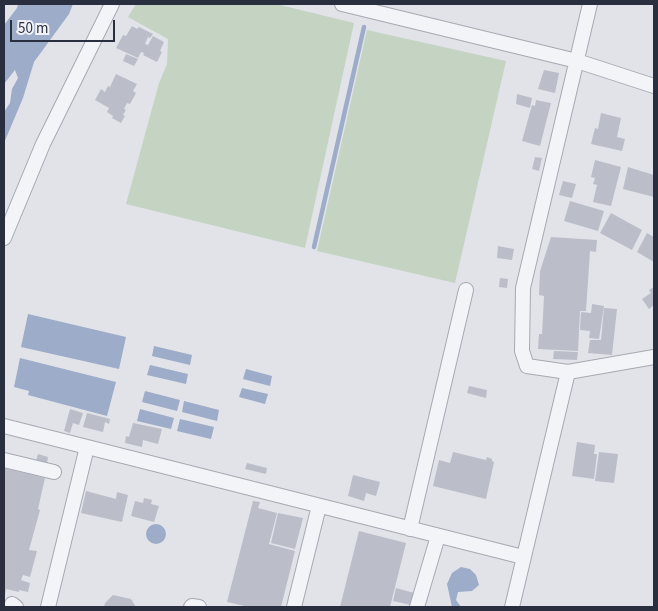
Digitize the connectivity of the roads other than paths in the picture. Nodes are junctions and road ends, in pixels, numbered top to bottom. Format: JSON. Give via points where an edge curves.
{"nodes":[{"id":1,"x":112,"y":4,"type":"edge"},
{"id":2,"x":348,"y":4,"type":"edge"},
{"id":3,"x":590,"y":4,"type":"edge"},
{"id":4,"x":578,"y":61,"type":"junction"},
{"id":5,"x":654,"y":86,"type":"edge"},
{"id":6,"x":4,"y":238,"type":"edge"},
{"id":7,"x":466,"y":290,"type":"dead end"},
{"id":8,"x":654,"y":357,"type":"edge"},
{"id":9,"x":568,"y":372,"type":"junction"},
{"id":10,"x":4,"y":426,"type":"edge"},
{"id":11,"x":87,"y":447,"type":"junction"},
{"id":12,"x":4,"y":460,"type":"edge"},
{"id":13,"x":54,"y":472,"type":"dead end"},
{"id":14,"x":319,"y":506,"type":"junction"},
{"id":15,"x":410,"y":528,"type":"junction"},
{"id":16,"x":438,"y":536,"type":"junction"},
{"id":17,"x":523,"y":557,"type":"junction"},
{"id":18,"x":48,"y":607,"type":"edge"},
{"id":19,"x":191,"y":607,"type":"edge"},
{"id":20,"x":199,"y":607,"type":"edge"},
{"id":21,"x":294,"y":607,"type":"edge"},
{"id":22,"x":417,"y":607,"type":"edge"},
{"id":23,"x":512,"y":607,"type":"edge"}],
"edges":[{"from":1,"to":6,"type":"street","via":[[43,144]]},
{"from":2,"to":4,"type":"street"},
{"from":3,"to":4,"type":"street"},
{"from":4,"to":5,"type":"street"},
{"from":4,"to":9,"type":"street","via":[[523,288],[522,351],[527,366]]},
{"from":7,"to":15,"type":"street"},
{"from":8,"to":9,"type":"street"},
{"from":9,"to":17,"type":"street"},
{"from":10,"to":11,"type":"street"},
{"from":11,"to":14,"type":"street"},
{"from":11,"to":18,"type":"street"},
{"from":12,"to":13,"type":"street"},
{"from":14,"to":15,"type":"street"},
{"from":14,"to":21,"type":"street"},
{"from":15,"to":16,"type":"street"},
{"from":16,"to":17,"type":"street"},
{"from":16,"to":22,"type":"street"},
{"from":17,"to":23,"type":"street"},
{"from":19,"to":20,"type":"street"}]}
